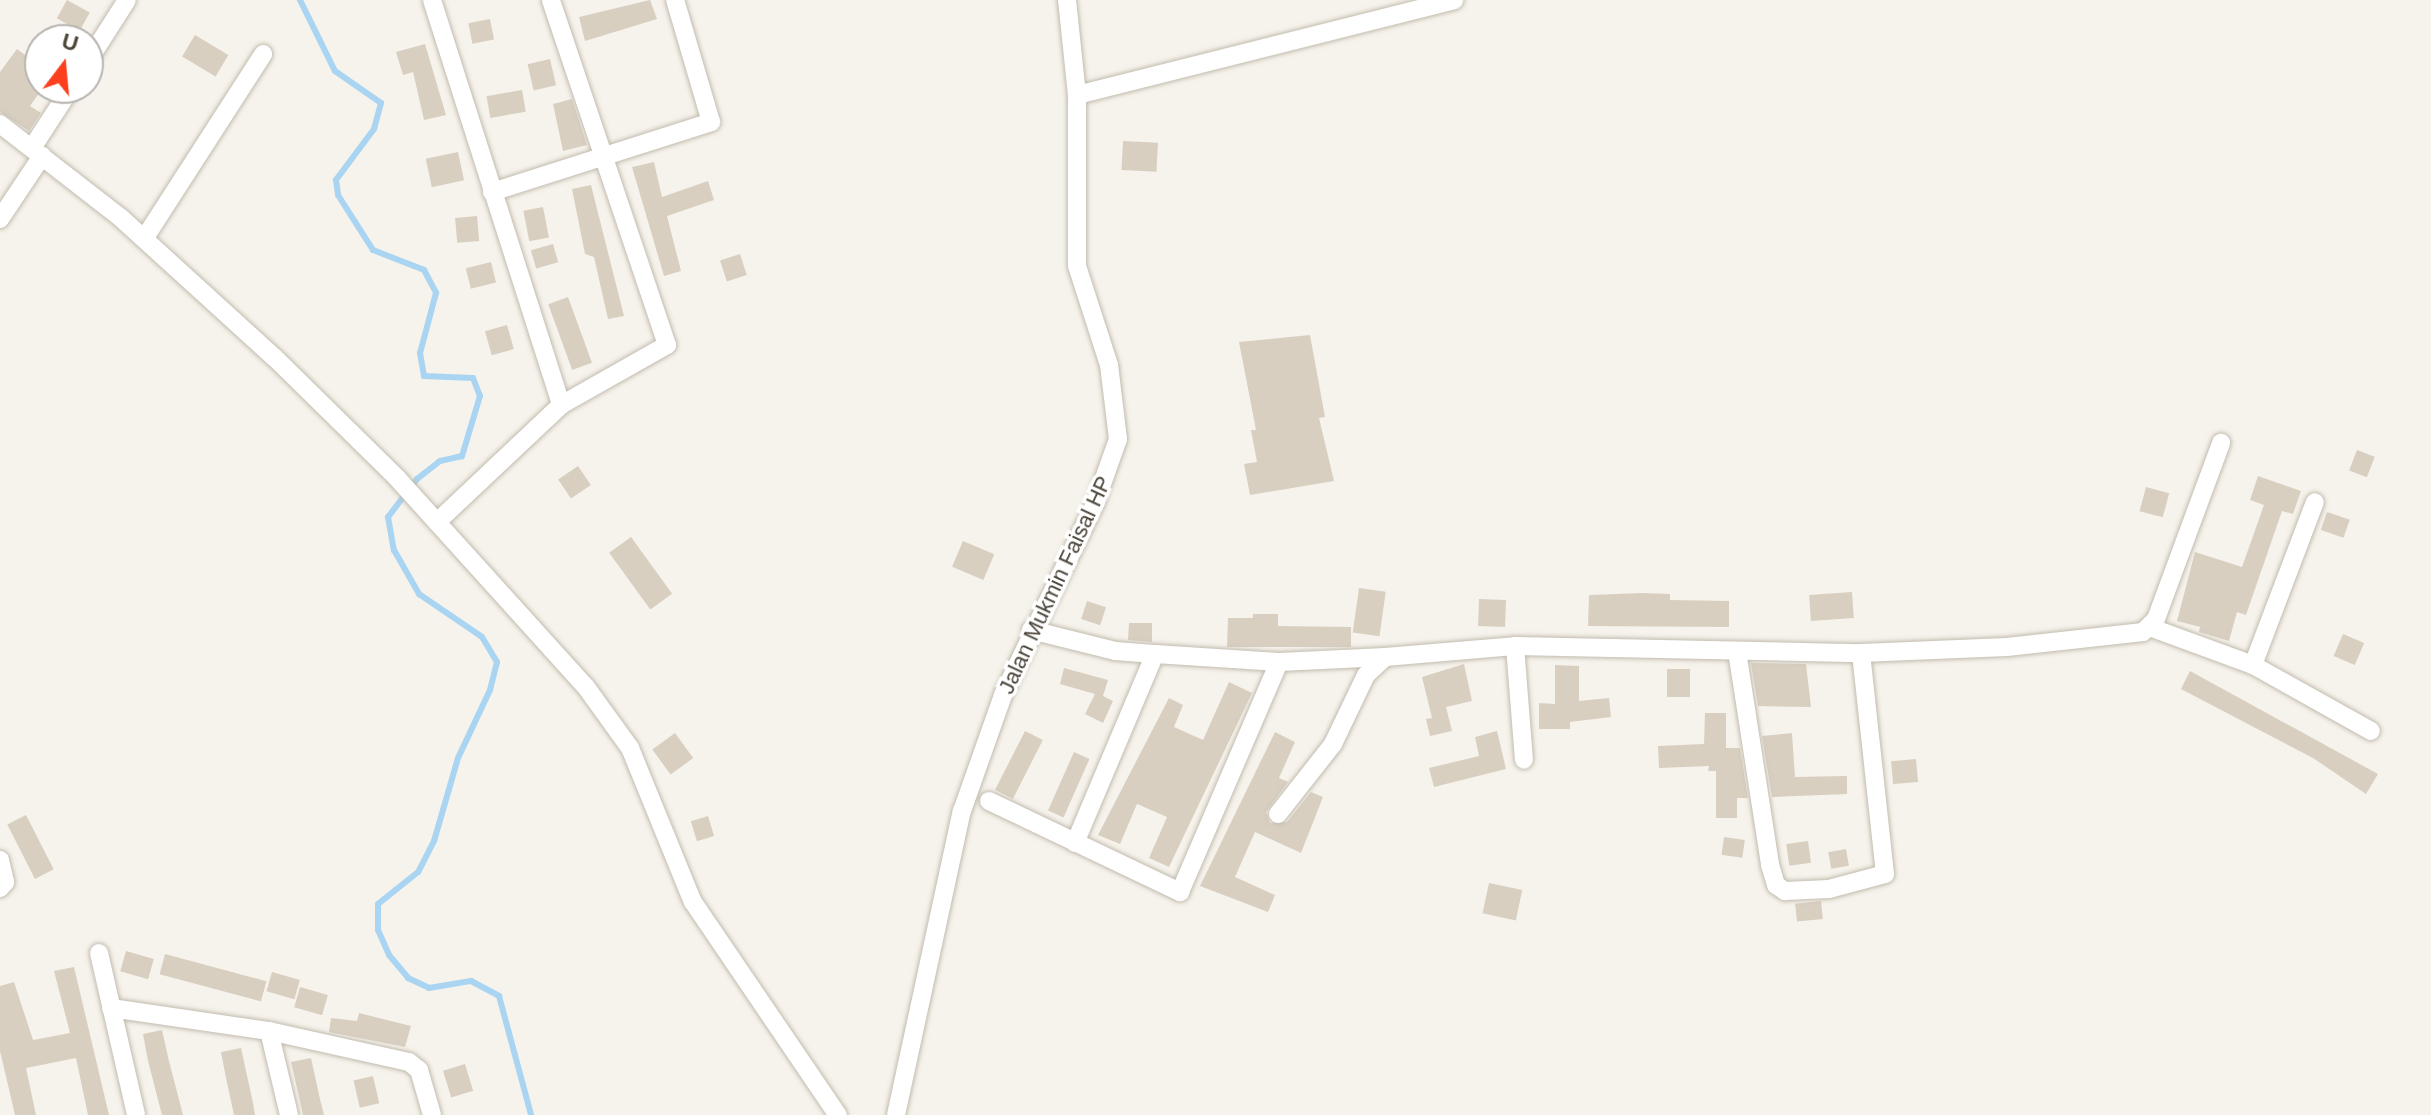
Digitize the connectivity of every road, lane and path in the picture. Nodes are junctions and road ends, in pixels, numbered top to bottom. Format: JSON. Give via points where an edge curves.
{"nodes":[{"id":1,"x":127,"y":0,"type":"edge"},
{"id":2,"x":432,"y":0,"type":"edge"},
{"id":3,"x":551,"y":0,"type":"edge"},
{"id":4,"x":675,"y":0,"type":"edge"},
{"id":5,"x":1067,"y":0,"type":"edge"},
{"id":6,"x":1454,"y":0,"type":"edge"},
{"id":7,"x":104,"y":36,"type":"edge"},
{"id":8,"x":263,"y":54,"type":"dead end"},
{"id":9,"x":1077,"y":95,"type":"junction"},
{"id":10,"x":62,"y":104,"type":"edge"},
{"id":11,"x":0,"y":124,"type":"edge"},
{"id":12,"x":37,"y":152,"type":"junction"},
{"id":13,"x":604,"y":156,"type":"junction"},
{"id":14,"x":492,"y":192,"type":"junction"},
{"id":15,"x":0,"y":219,"type":"edge"},
{"id":16,"x":144,"y":239,"type":"junction"},
{"id":17,"x":561,"y":405,"type":"junction"},
{"id":18,"x":2221,"y":443,"type":"dead end"},
{"id":19,"x":2315,"y":502,"type":"dead end"},
{"id":20,"x":437,"y":522,"type":"junction"},
{"id":21,"x":2152,"y":628,"type":"junction"},
{"id":22,"x":1031,"y":630,"type":"junction"},
{"id":23,"x":1515,"y":646,"type":"junction"},
{"id":24,"x":1737,"y":651,"type":"junction"},
{"id":25,"x":1861,"y":653,"type":"junction"},
{"id":26,"x":1155,"y":654,"type":"junction"},
{"id":27,"x":1385,"y":657,"type":"junction"},
{"id":28,"x":1279,"y":662,"type":"junction"},
{"id":29,"x":2253,"y":665,"type":"junction"},
{"id":30,"x":2371,"y":731,"type":"dead end"},
{"id":31,"x":1524,"y":760,"type":"dead end"},
{"id":32,"x":989,"y":801,"type":"dead end"},
{"id":33,"x":1278,"y":814,"type":"dead end"},
{"id":34,"x":1075,"y":843,"type":"junction"},
{"id":35,"x":0,"y":860,"type":"edge"},
{"id":36,"x":0,"y":888,"type":"edge"},
{"id":37,"x":99,"y":953,"type":"dead end"},
{"id":38,"x":111,"y":1008,"type":"junction"},
{"id":39,"x":269,"y":1031,"type":"junction"},
{"id":40,"x":136,"y":1115,"type":"edge"},
{"id":41,"x":289,"y":1115,"type":"edge"},
{"id":42,"x":432,"y":1115,"type":"edge"},
{"id":43,"x":838,"y":1115,"type":"edge"},
{"id":44,"x":896,"y":1115,"type":"edge"}],
"edges":[{"from":1,"to":7,"type":"street"},
{"from":2,"to":14,"type":"street"},
{"from":3,"to":13,"type":"street"},
{"from":4,"to":13,"type":"street","via":[[711,122]]},
{"from":5,"to":9,"type":"street","name":"Jalan Mukmin Faisal HP"},
{"from":6,"to":9,"type":"street"},
{"from":8,"to":16,"type":"street"},
{"from":9,"to":22,"type":"street","name":"Jalan Mukmin Faisal HP","via":[[1077,266],[1109,365],[1118,439],[1095,504]]},
{"from":10,"to":12,"type":"street"},
{"from":11,"to":12,"type":"street"},
{"from":12,"to":15,"type":"street"},
{"from":12,"to":16,"type":"street"},
{"from":13,"to":14,"type":"street"},
{"from":13,"to":17,"type":"street","via":[[667,345]]},
{"from":14,"to":17,"type":"street"},
{"from":16,"to":20,"type":"street"},
{"from":17,"to":20,"type":"street"},
{"from":18,"to":21,"type":"street"},
{"from":19,"to":29,"type":"street"},
{"from":20,"to":43,"type":"street","via":[[586,687],[630,748],[693,902]]},
{"from":21,"to":25,"type":"street","via":[[2007,647]]},
{"from":21,"to":29,"type":"street"},
{"from":22,"to":26,"type":"street","via":[[1115,651]]},
{"from":22,"to":44,"type":"street","name":"Jalan Mukmin Faisal HP","via":[[962,811],[937,905]]},
{"from":23,"to":24,"type":"street"},
{"from":23,"to":27,"type":"street"},
{"from":23,"to":31,"type":"street"},
{"from":24,"to":25,"type":"street"},
{"from":24,"to":25,"type":"street","via":[[1770,865],[1776,885],[1785,891],[1829,889],[1885,874]]},
{"from":26,"to":28,"type":"street"},
{"from":26,"to":34,"type":"street"},
{"from":27,"to":28,"type":"street"},
{"from":27,"to":33,"type":"street","via":[[1366,675],[1333,744]]},
{"from":28,"to":34,"type":"street","via":[[1180,892]]},
{"from":29,"to":30,"type":"street"},
{"from":32,"to":34,"type":"street"},
{"from":35,"to":36,"type":"street","via":[[5,882]]},
{"from":37,"to":38,"type":"street"},
{"from":38,"to":39,"type":"street"},
{"from":38,"to":40,"type":"street"},
{"from":39,"to":41,"type":"street"},
{"from":39,"to":42,"type":"street","via":[[409,1062],[419,1070]]}]}
